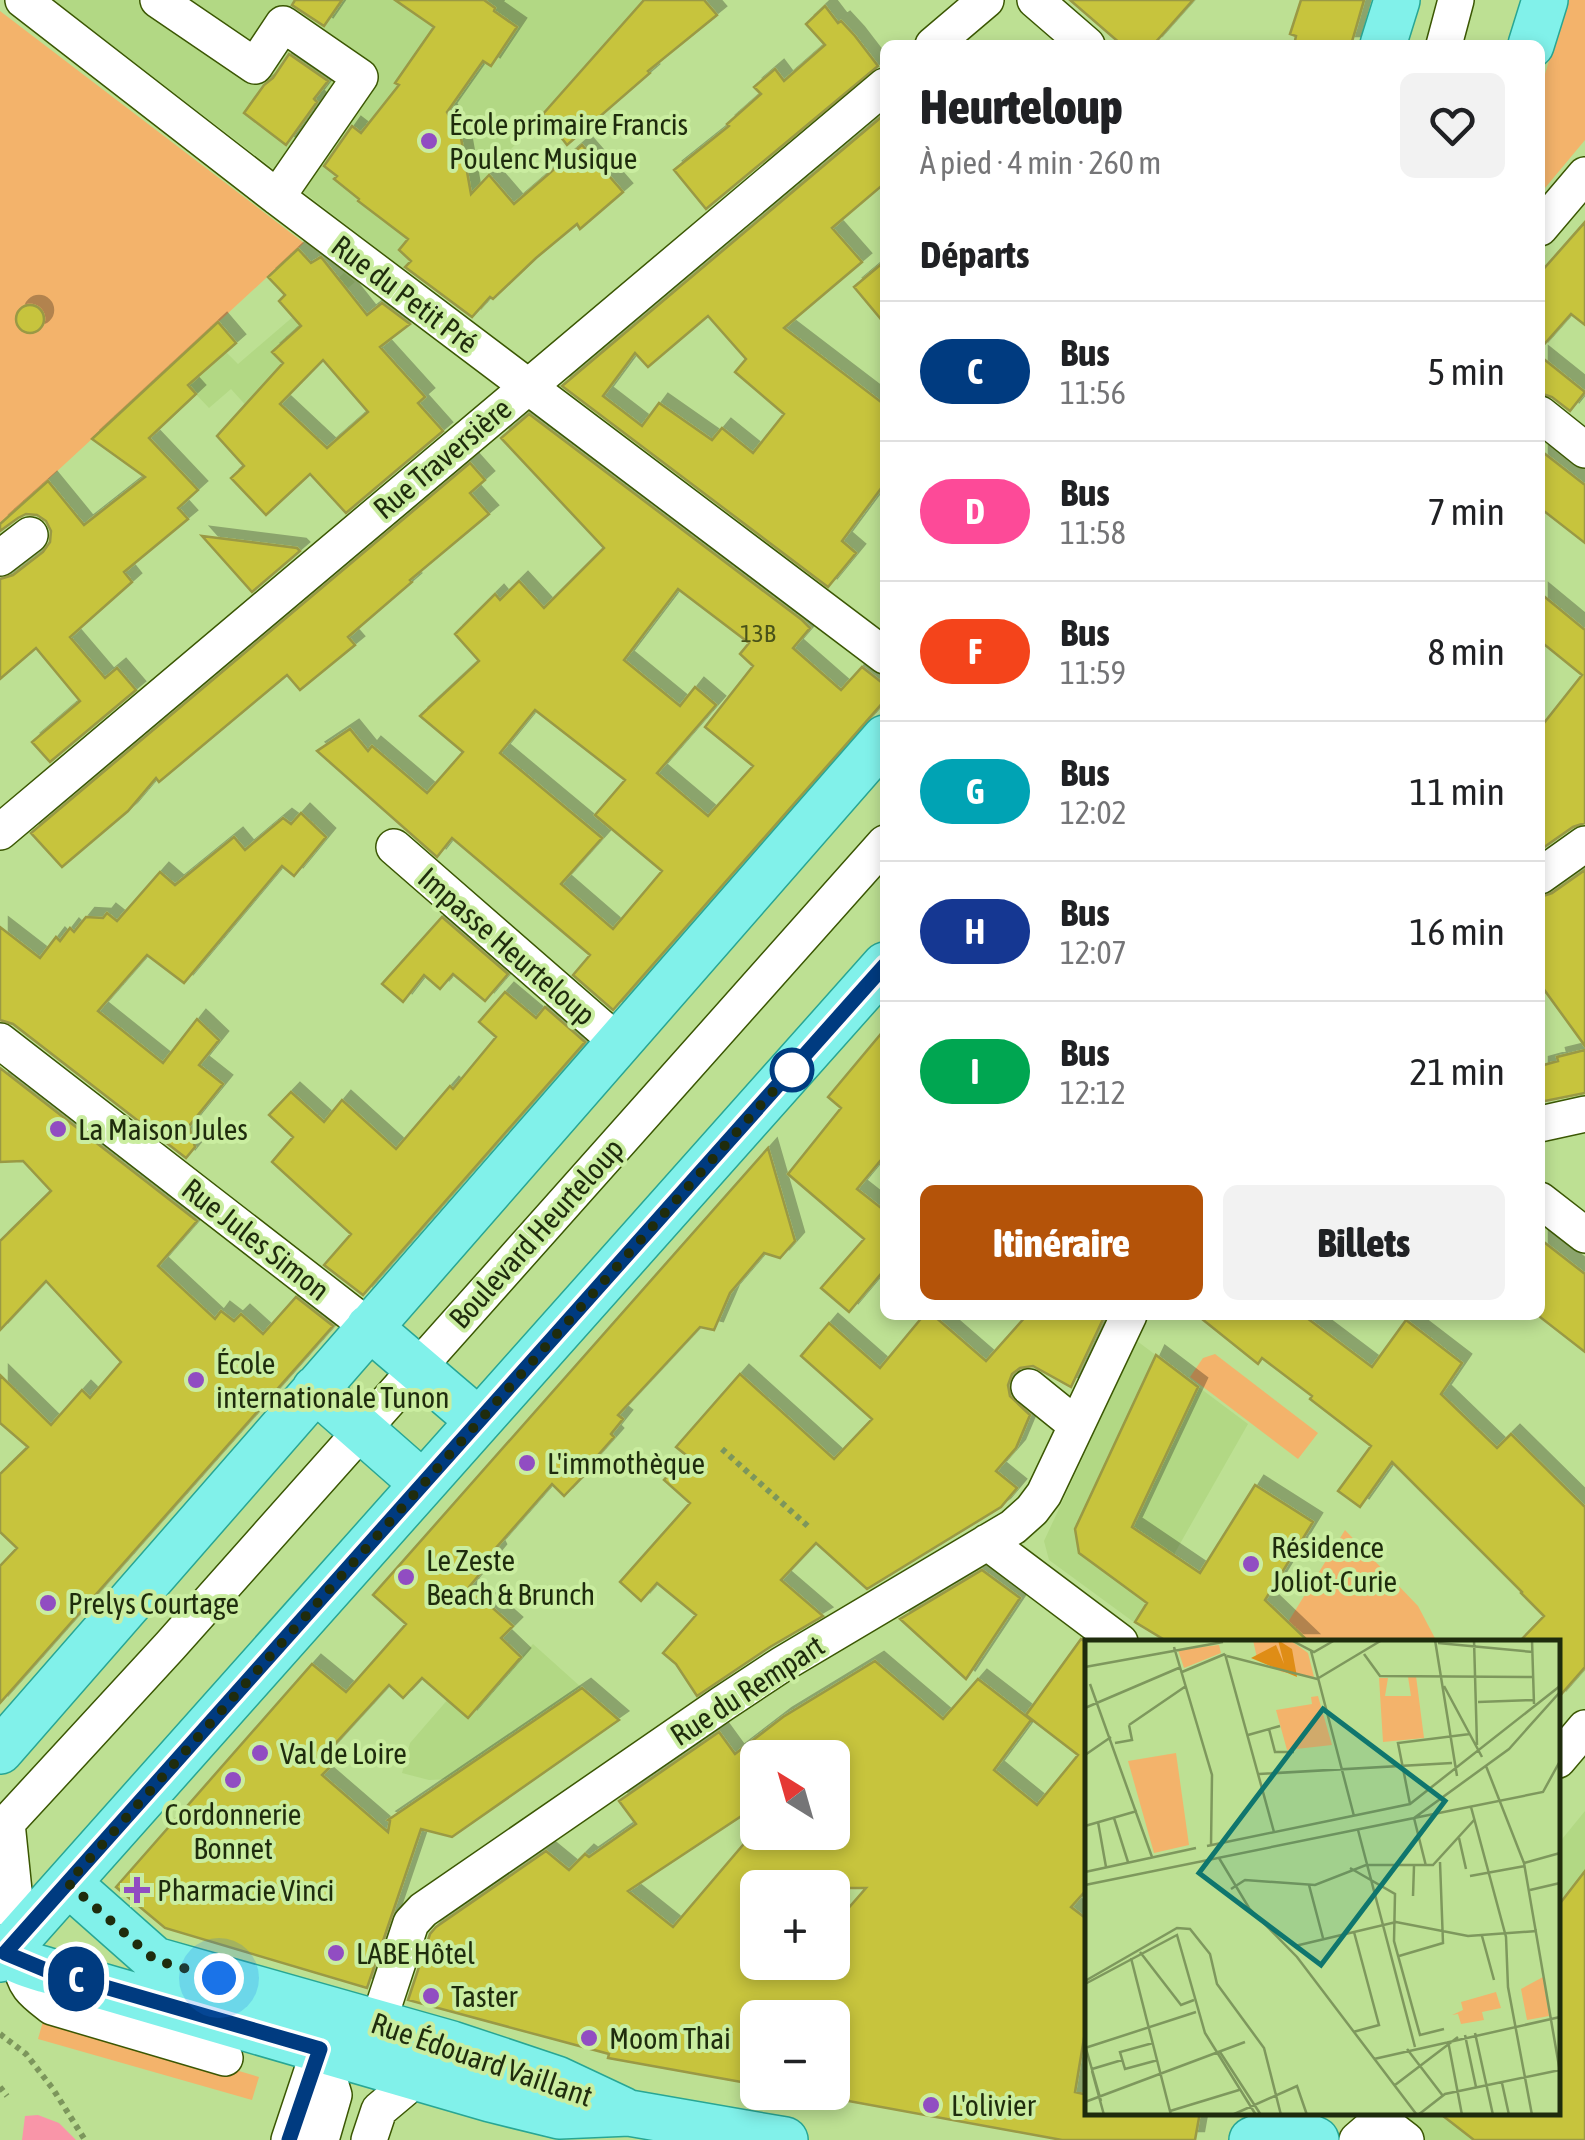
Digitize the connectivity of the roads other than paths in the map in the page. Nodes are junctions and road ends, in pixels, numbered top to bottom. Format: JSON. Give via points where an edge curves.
{"nodes":[{"id":1,"x":23,"y":0,"type":"edge"},
{"id":2,"x":158,"y":0,"type":"edge"},
{"id":3,"x":986,"y":0,"type":"edge"},
{"id":4,"x":1035,"y":0,"type":"edge"},
{"id":5,"x":1397,"y":0,"type":"edge"},
{"id":6,"x":1456,"y":0,"type":"edge"},
{"id":7,"x":1545,"y":0,"type":"edge"},
{"id":8,"x":939,"y":40,"type":"edge"},
{"id":9,"x":1081,"y":40,"type":"edge"},
{"id":10,"x":1385,"y":40,"type":"edge"},
{"id":11,"x":1445,"y":40,"type":"edge"},
{"id":12,"x":1533,"y":40,"type":"edge"},
{"id":13,"x":880,"y":90,"type":"edge"},
{"id":14,"x":1585,"y":175,"type":"edge"},
{"id":15,"x":277,"y":197,"type":"junction"},
{"id":16,"x":1545,"y":222,"type":"edge"},
{"id":17,"x":529,"y":387,"type":"junction"},
{"id":18,"x":1545,"y":418,"type":"edge"},
{"id":19,"x":1585,"y":450,"type":"edge"},
{"id":20,"x":30,"y":534,"type":"dead end"},
{"id":21,"x":0,"y":558,"type":"edge"},
{"id":22,"x":880,"y":652,"type":"edge"},
{"id":23,"x":880,"y":744,"type":"edge"},
{"id":24,"x":0,"y":832,"type":"edge"},
{"id":25,"x":1585,"y":844,"type":"edge"},
{"id":26,"x":394,"y":847,"type":"dead end"},
{"id":27,"x":880,"y":850,"type":"edge"},
{"id":28,"x":1545,"y":872,"type":"edge"},
{"id":29,"x":880,"y":971,"type":"edge"},
{"id":30,"x":0,"y":1041,"type":"edge"},
{"id":31,"x":620,"y":1044,"type":"junction"},
{"id":32,"x":1585,"y":1114,"type":"edge"},
{"id":33,"x":1545,"y":1123,"type":"edge"},
{"id":34,"x":1545,"y":1204,"type":"edge"},
{"id":35,"x":1585,"y":1235,"type":"edge"},
{"id":36,"x":1126,"y":1320,"type":"edge"},
{"id":37,"x":369,"y":1328,"type":"junction"},
{"id":38,"x":416,"y":1367,"type":"junction"},
{"id":39,"x":1034,"y":1381,"type":"dead end"},
{"id":40,"x":315,"y":1389,"type":"junction"},
{"id":41,"x":1080,"y":1417,"type":"junction"},
{"id":42,"x":479,"y":1421,"type":"junction"},
{"id":43,"x":361,"y":1430,"type":"junction"},
{"id":44,"x":423,"y":1484,"type":"junction"},
{"id":45,"x":987,"y":1542,"type":"junction"},
{"id":46,"x":1117,"y":1640,"type":"edge"},
{"id":47,"x":1585,"y":1728,"type":"edge"},
{"id":48,"x":0,"y":1750,"type":"edge"},
{"id":49,"x":1560,"y":1758,"type":"edge"},
{"id":50,"x":68,"y":1883,"type":"junction"},
{"id":51,"x":0,"y":1907,"type":"edge"},
{"id":52,"x":7,"y":1955,"type":"edge"},
{"id":53,"x":326,"y":2030,"type":"junction"},
{"id":54,"x":371,"y":2042,"type":"junction"},
{"id":55,"x":225,"y":2058,"type":"dead end"},
{"id":56,"x":404,"y":2090,"type":"dead end"},
{"id":57,"x":1262,"y":2115,"type":"edge"},
{"id":58,"x":1320,"y":2115,"type":"edge"},
{"id":59,"x":615,"y":2126,"type":"edge"},
{"id":60,"x":289,"y":2140,"type":"edge"},
{"id":61,"x":321,"y":2140,"type":"edge"},
{"id":62,"x":369,"y":2140,"type":"edge"},
{"id":63,"x":785,"y":2140,"type":"edge"},
{"id":64,"x":1250,"y":2140,"type":"edge"},
{"id":65,"x":1319,"y":2140,"type":"edge"}],
"edges":[{"from":1,"to":15,"type":"street","name":"Rue du Petit Pré"},
{"from":2,"to":15,"type":"street","via":[[254,66],[283,24],[360,77]]},
{"from":3,"to":8,"type":"street"},
{"from":4,"to":9,"type":"street"},
{"from":5,"to":10,"type":"main road"},
{"from":6,"to":11,"type":"street"},
{"from":7,"to":12,"type":"main road"},
{"from":13,"to":17,"type":"street","name":"Rue Traversière"},
{"from":14,"to":16,"type":"street"},
{"from":15,"to":17,"type":"street","name":"Rue du Petit Pré"},
{"from":17,"to":22,"type":"street","name":"Rue du Petit Pré"},
{"from":17,"to":24,"type":"street","name":"Rue Traversière"},
{"from":18,"to":19,"type":"street"},
{"from":20,"to":21,"type":"street"},
{"from":23,"to":31,"type":"main road","name":"Boulevard Heurteloup"},
{"from":25,"to":28,"type":"street"},
{"from":26,"to":31,"type":"street","name":"Impasse Heurteloup"},
{"from":27,"to":38,"type":"street","name":"Boulevard Heurteloup"},
{"from":29,"to":42,"type":"main road"},
{"from":30,"to":37,"type":"street","name":"Rue Jules Simon"},
{"from":31,"to":37,"type":"main road","name":"Boulevard Heurteloup"},
{"from":32,"to":33,"type":"street"},
{"from":34,"to":35,"type":"street"},
{"from":36,"to":41,"type":"street","name":"Rue du Rempart"},
{"from":37,"to":38,"type":"main road"},
{"from":37,"to":40,"type":"main road","name":"Boulevard Heurteloup"},
{"from":38,"to":42,"type":"main road"},
{"from":38,"to":43,"type":"street","name":"Boulevard Heurteloup"},
{"from":39,"to":41,"type":"street"},
{"from":40,"to":43,"type":"main road"},
{"from":40,"to":48,"type":"main road","name":"Boulevard Heurteloup"},
{"from":41,"to":45,"type":"street","name":"Rue du Rempart","via":[[1044,1494],[1013,1527]]},
{"from":42,"to":44,"type":"main road"},
{"from":43,"to":44,"type":"main road"},
{"from":43,"to":51,"type":"street","name":"Boulevard Heurteloup","via":[[6,1823],[14,1892]]},
{"from":44,"to":50,"type":"main road"},
{"from":45,"to":46,"type":"street"},
{"from":45,"to":54,"type":"street","name":"Rue du Rempart","via":[[781,1665],[422,1910],[411,1924]]},
{"from":47,"to":49,"type":"street"},
{"from":50,"to":52,"type":"main road"},
{"from":50,"to":53,"type":"main road","via":[[155,1960]]},
{"from":52,"to":53,"type":"main road"},
{"from":52,"to":55,"type":"street","via":[[29,1990],[52,2007]]},
{"from":53,"to":54,"type":"main road","name":"Rue Édouard Vaillant"},
{"from":53,"to":60,"type":"street"},
{"from":53,"to":61,"type":"street","via":[[334,2095]]},
{"from":54,"to":59,"type":"main road","name":"Rue Édouard Vaillant","via":[[490,2099]]},
{"from":54,"to":59,"type":"main road","name":"Rue Édouard Vaillant","via":[[557,2079]]},
{"from":56,"to":62,"type":"street","via":[[379,2110]]},
{"from":57,"to":64,"type":"street"},
{"from":58,"to":65,"type":"street"},
{"from":59,"to":63,"type":"main road","name":"Rue Édouard Vaillant"},
{"from":64,"to":65,"type":"main road","via":[[1284,2130]]}]}
